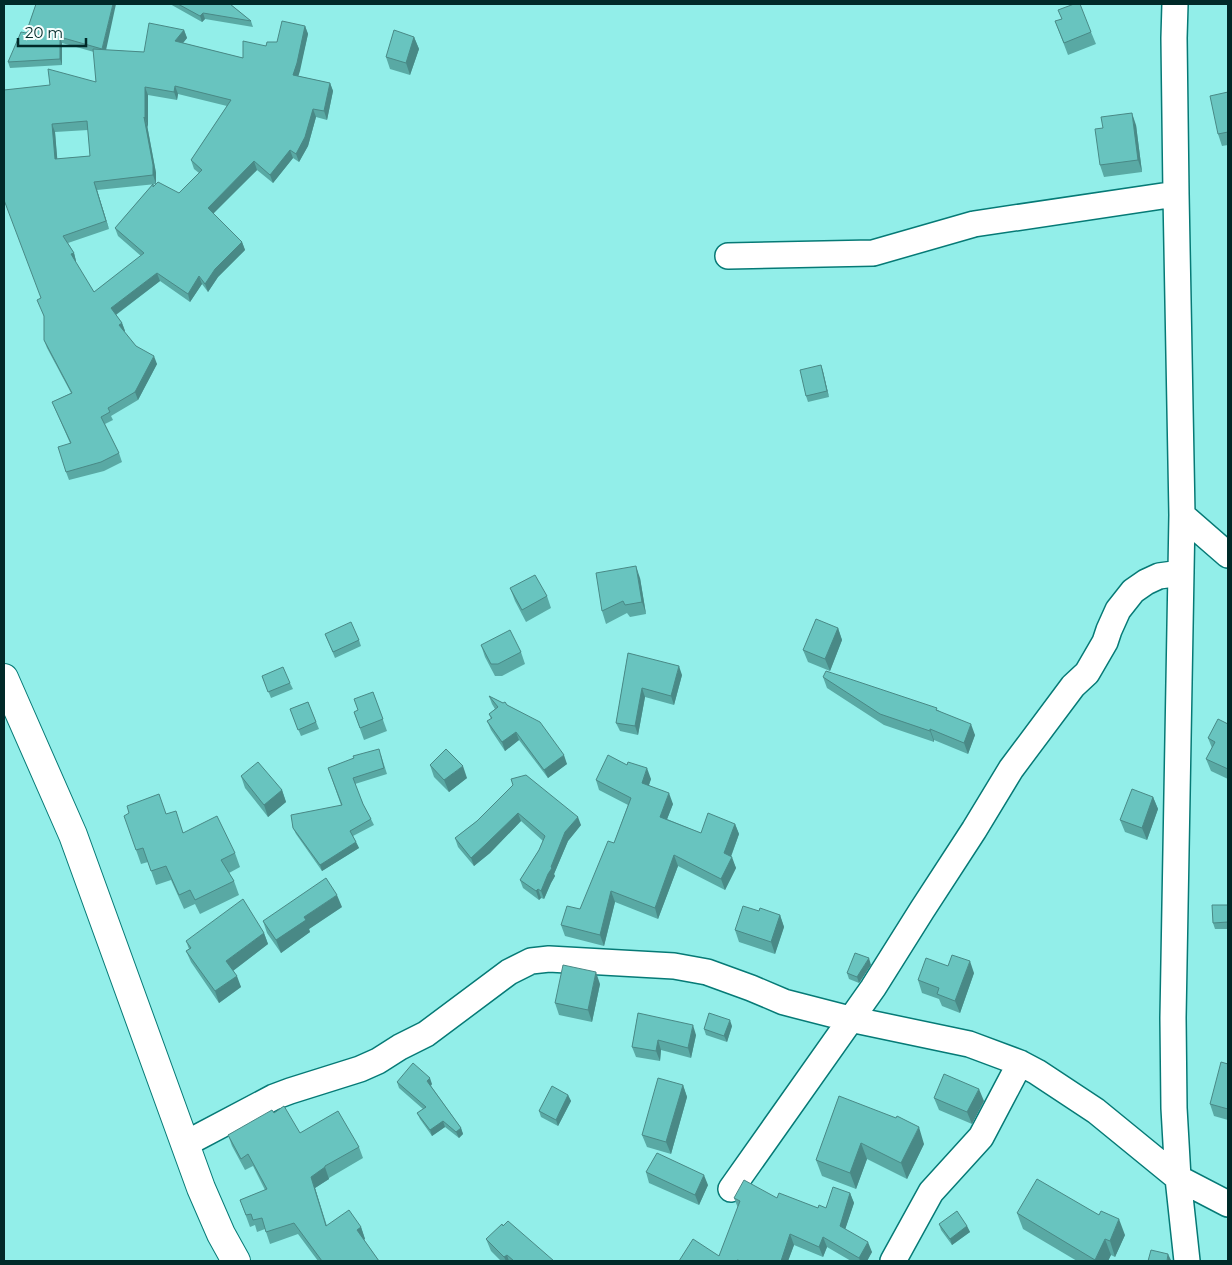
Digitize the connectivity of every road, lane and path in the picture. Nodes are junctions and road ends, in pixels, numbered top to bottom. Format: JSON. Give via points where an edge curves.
{"nodes":[{"id":1,"x":1175,"y":4,"type":"edge"},
{"id":2,"x":1176,"y":194,"type":"junction"},
{"id":3,"x":728,"y":256,"type":"dead end"},
{"id":4,"x":1182,"y":515,"type":"junction"},
{"id":5,"x":1228,"y":555,"type":"edge"},
{"id":6,"x":1180,"y":572,"type":"junction"},
{"id":7,"x":4,"y":678,"type":"edge"},
{"id":8,"x":850,"y":1020,"type":"junction"},
{"id":9,"x":1020,"y":1063,"type":"junction"},
{"id":10,"x":185,"y":1144,"type":"junction"},
{"id":11,"x":1178,"y":1178,"type":"junction"},
{"id":12,"x":731,"y":1189,"type":"dead end"},
{"id":13,"x":1228,"y":1204,"type":"edge"},
{"id":14,"x":236,"y":1261,"type":"edge"},
{"id":15,"x":893,"y":1261,"type":"edge"},
{"id":16,"x":1187,"y":1261,"type":"edge"}],
"edges":[{"from":1,"to":2,"type":"street"},
{"from":2,"to":3,"type":"street","via":[[974,224],[873,253]]},
{"from":2,"to":4,"type":"street"},
{"from":4,"to":5,"type":"street"},
{"from":4,"to":6,"type":"street"},
{"from":6,"to":8,"type":"street","via":[[1146,582],[1133,591],[1118,610],[1087,673],[1073,686],[1011,769]]},
{"from":6,"to":11,"type":"street","via":[[1174,1018]]},
{"from":7,"to":10,"type":"street","via":[[73,835]]},
{"from":8,"to":9,"type":"street","via":[[969,1044]]},
{"from":8,"to":10,"type":"street","via":[[784,1002],[707,972],[674,966],[549,959],[531,961],[509,972],[426,1034],[378,1061],[290,1091]]},
{"from":8,"to":12,"type":"street"},
{"from":9,"to":11,"type":"street","via":[[1096,1111]]},
{"from":9,"to":15,"type":"street","via":[[981,1137],[931,1192]]},
{"from":10,"to":14,"type":"street","via":[[221,1234]]},
{"from":11,"to":13,"type":"street"},
{"from":11,"to":16,"type":"street"}]}
